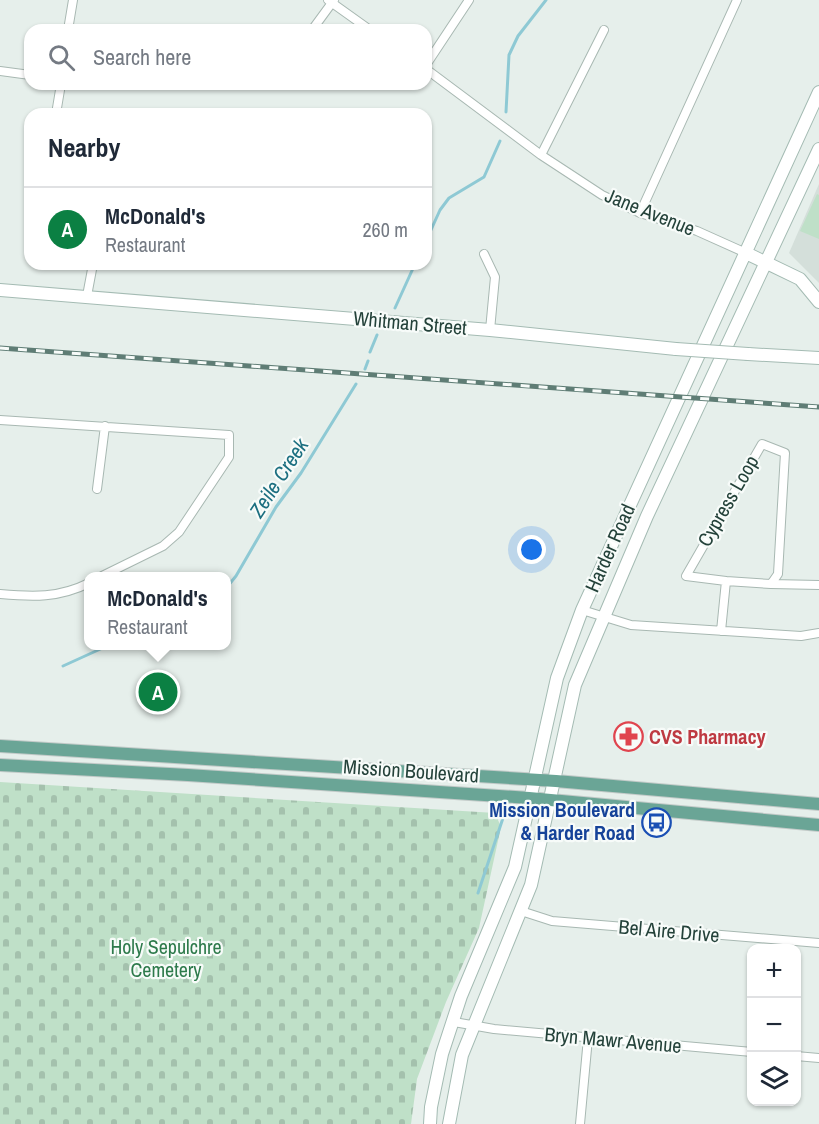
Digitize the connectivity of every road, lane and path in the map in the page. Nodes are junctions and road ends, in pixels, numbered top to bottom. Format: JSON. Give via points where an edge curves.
{"nodes":[{"id":1,"x":73,"y":0,"type":"edge"},
{"id":2,"x":469,"y":0,"type":"edge"},
{"id":3,"x":736,"y":0,"type":"edge"},
{"id":4,"x":331,"y":1,"type":"edge"},
{"id":5,"x":69,"y":24,"type":"edge"},
{"id":6,"x":316,"y":24,"type":"edge"},
{"id":7,"x":362,"y":24,"type":"edge"},
{"id":8,"x":604,"y":30,"type":"dead end"},
{"id":9,"x":432,"y":56,"type":"edge"},
{"id":10,"x":0,"y":71,"type":"edge"},
{"id":11,"x":432,"y":73,"type":"edge"},
{"id":12,"x":24,"y":74,"type":"edge"},
{"id":13,"x":60,"y":90,"type":"edge"},
{"id":14,"x":819,"y":92,"type":"edge"},
{"id":15,"x":57,"y":108,"type":"edge"},
{"id":16,"x":819,"y":149,"type":"edge"},
{"id":17,"x":541,"y":155,"type":"junction"},
{"id":18,"x":640,"y":213,"type":"junction"},
{"id":19,"x":746,"y":253,"type":"junction"},
{"id":20,"x":484,"y":254,"type":"dead end"},
{"id":21,"x":768,"y":262,"type":"junction"},
{"id":22,"x":92,"y":270,"type":"edge"},
{"id":23,"x":0,"y":290,"type":"edge"},
{"id":24,"x":87,"y":296,"type":"junction"},
{"id":25,"x":819,"y":302,"type":"edge"},
{"id":26,"x":490,"y":330,"type":"junction"},
{"id":27,"x":819,"y":358,"type":"edge"},
{"id":28,"x":0,"y":420,"type":"edge"},
{"id":29,"x":105,"y":426,"type":"junction"},
{"id":30,"x":97,"y":489,"type":"dead end"},
{"id":31,"x":110,"y":572,"type":"edge"},
{"id":32,"x":726,"y":581,"type":"junction"},
{"id":33,"x":771,"y":584,"type":"junction"},
{"id":34,"x":84,"y":585,"type":"edge"},
{"id":35,"x":819,"y":585,"type":"edge"},
{"id":36,"x":0,"y":594,"type":"edge"},
{"id":37,"x":582,"y":610,"type":"junction"},
{"id":38,"x":604,"y":616,"type":"junction"},
{"id":39,"x":721,"y":631,"type":"junction"},
{"id":40,"x":819,"y":633,"type":"edge"},
{"id":41,"x":0,"y":746,"type":"edge"},
{"id":42,"x":198,"y":759,"type":"junction"},
{"id":43,"x":0,"y":765,"type":"edge"},
{"id":44,"x":127,"y":773,"type":"junction"},
{"id":45,"x":532,"y":780,"type":"junction"},
{"id":46,"x":556,"y":781,"type":"junction"},
{"id":47,"x":529,"y":798,"type":"junction"},
{"id":48,"x":550,"y":801,"type":"junction"},
{"id":49,"x":819,"y":804,"type":"edge"},
{"id":50,"x":819,"y":825,"type":"edge"},
{"id":51,"x":521,"y":911,"type":"junction"},
{"id":52,"x":819,"y":943,"type":"edge"},
{"id":53,"x":454,"y":1022,"type":"junction"},
{"id":54,"x":475,"y":1026,"type":"junction"},
{"id":55,"x":588,"y":1038,"type":"junction"},
{"id":56,"x":747,"y":1052,"type":"edge"},
{"id":57,"x":801,"y":1056,"type":"edge"},
{"id":58,"x":819,"y":1058,"type":"edge"},
{"id":59,"x":430,"y":1124,"type":"edge"},
{"id":60,"x":449,"y":1124,"type":"edge"},
{"id":61,"x":580,"y":1124,"type":"edge"}],
"edges":[{"from":1,"to":5,"type":"street"},
{"from":2,"to":9,"type":"street"},
{"from":3,"to":18,"type":"street"},
{"from":4,"to":6,"type":"street"},
{"from":4,"to":7,"type":"street"},
{"from":8,"to":17,"type":"street"},
{"from":10,"to":12,"type":"street"},
{"from":11,"to":17,"type":"street","name":"Jane Avenue"},
{"from":13,"to":15,"type":"street"},
{"from":14,"to":19,"type":"street","name":"Harder Road"},
{"from":16,"to":21,"type":"street","name":"Harder Road"},
{"from":17,"to":18,"type":"street","name":"Jane Avenue","via":[[602,195]]},
{"from":18,"to":19,"type":"street","name":"Jane Avenue","via":[[697,231]]},
{"from":19,"to":21,"type":"street","name":"Jane Avenue"},
{"from":19,"to":37,"type":"street","name":"Harder Road"},
{"from":20,"to":26,"type":"street","via":[[495,277]]},
{"from":21,"to":25,"type":"street","name":"Jane Avenue","via":[[808,285]]},
{"from":21,"to":38,"type":"street","name":"Harder Road","via":[[647,516]]},
{"from":22,"to":24,"type":"street"},
{"from":23,"to":24,"type":"street","name":"Whitman Street"},
{"from":24,"to":26,"type":"street","name":"Whitman Street"},
{"from":26,"to":27,"type":"street","name":"Whitman Street","bridge":true,"via":[[676,349]]},
{"from":28,"to":29,"type":"street"},
{"from":29,"to":30,"type":"street"},
{"from":29,"to":31,"type":"street","via":[[229,435],[229,457],[179,532],[163,546]]},
{"from":32,"to":33,"type":"street","name":"Cypress Loop"},
{"from":32,"to":33,"type":"street","name":"Cypress Loop","via":[[686,576],[762,444],[785,453],[778,574]]},
{"from":32,"to":39,"type":"street"},
{"from":33,"to":35,"type":"street"},
{"from":34,"to":36,"type":"street","via":[[48,597]]},
{"from":37,"to":38,"type":"street"},
{"from":37,"to":45,"type":"street","name":"Harder Road","via":[[557,678]]},
{"from":38,"to":39,"type":"street","via":[[631,625]]},
{"from":38,"to":46,"type":"street","name":"Harder Road","via":[[574,685]]},
{"from":39,"to":40,"type":"street","via":[[801,636]]},
{"from":41,"to":42,"type":"main road","name":"Mission Boulevard"},
{"from":42,"to":44,"type":"main road","via":[[189,766],[150,764]]},
{"from":42,"to":45,"type":"main road","name":"Mission Boulevard"},
{"from":43,"to":44,"type":"main road","name":"Mission Boulevard"},
{"from":44,"to":47,"type":"main road","name":"Mission Boulevard"},
{"from":45,"to":46,"type":"main road","name":"Mission Boulevard"},
{"from":45,"to":47,"type":"street","name":"Harder Road"},
{"from":46,"to":48,"type":"street","name":"Harder Road"},
{"from":46,"to":49,"type":"main road","name":"Mission Boulevard"},
{"from":47,"to":48,"type":"main road","name":"Mission Boulevard"},
{"from":47,"to":53,"type":"street","name":"Harder Road","via":[[515,867],[461,996]]},
{"from":48,"to":50,"type":"main road","name":"Mission Boulevard"},
{"from":48,"to":51,"type":"street","name":"Harder Road","via":[[534,877]]},
{"from":51,"to":52,"type":"street","name":"Bel Aire Drive","via":[[552,921]]},
{"from":51,"to":54,"type":"street","name":"Harder Road"},
{"from":53,"to":54,"type":"street"},
{"from":53,"to":59,"type":"street","name":"Harder Road","via":[[440,1064]]},
{"from":54,"to":55,"type":"street","name":"Bryn Mawr Avenue"},
{"from":54,"to":60,"type":"street","name":"Harder Road","via":[[462,1055]]},
{"from":55,"to":56,"type":"street","name":"Bryn Mawr Avenue"},
{"from":55,"to":61,"type":"street"},
{"from":57,"to":58,"type":"street"}]}
